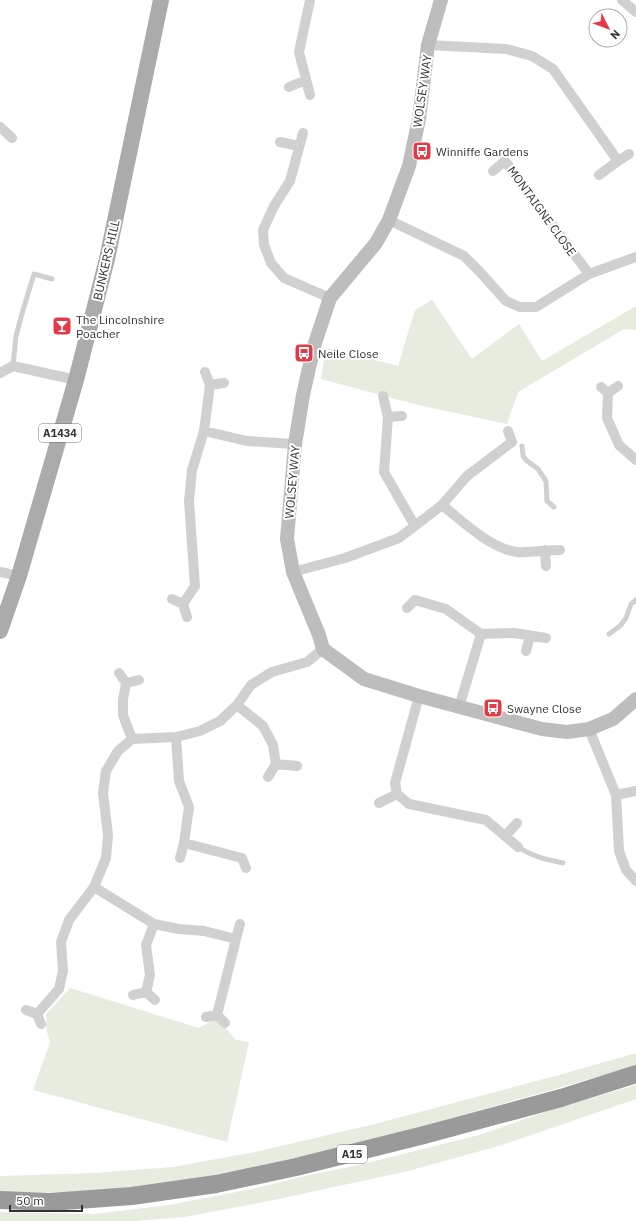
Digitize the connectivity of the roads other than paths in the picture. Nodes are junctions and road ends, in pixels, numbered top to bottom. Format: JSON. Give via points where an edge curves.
{"nodes":[{"id":1,"x":161,"y":0,"type":"edge"},
{"id":2,"x":310,"y":0,"type":"edge"},
{"id":3,"x":441,"y":0,"type":"edge"},
{"id":4,"x":622,"y":0,"type":"edge"},
{"id":5,"x":636,"y":12,"type":"edge"},
{"id":6,"x":428,"y":45,"type":"junction"},
{"id":7,"x":306,"y":80,"type":"junction"},
{"id":8,"x":289,"y":87,"type":"dead end"},
{"id":9,"x":310,"y":95,"type":"dead end"},
{"id":10,"x":0,"y":127,"type":"edge"},
{"id":11,"x":303,"y":133,"type":"dead end"},
{"id":12,"x":12,"y":138,"type":"dead end"},
{"id":13,"x":280,"y":142,"type":"dead end"},
{"id":14,"x":299,"y":146,"type":"junction"},
{"id":15,"x":629,"y":154,"type":"dead end"},
{"id":16,"x":618,"y":161,"type":"junction"},
{"id":17,"x":493,"y":171,"type":"dead end"},
{"id":18,"x":599,"y":175,"type":"dead end"},
{"id":19,"x":390,"y":220,"type":"junction"},
{"id":20,"x":636,"y":257,"type":"edge"},
{"id":21,"x":589,"y":274,"type":"junction"},
{"id":22,"x":52,"y":279,"type":"dead end"},
{"id":23,"x":330,"y":298,"type":"junction"},
{"id":24,"x":13,"y":366,"type":"junction"},
{"id":25,"x":205,"y":372,"type":"dead end"},
{"id":26,"x":0,"y":373,"type":"edge"},
{"id":27,"x":76,"y":380,"type":"junction"},
{"id":28,"x":224,"y":383,"type":"dead end"},
{"id":29,"x":210,"y":385,"type":"junction"},
{"id":30,"x":618,"y":386,"type":"dead end"},
{"id":31,"x":384,"y":396,"type":"dead end"},
{"id":32,"x":402,"y":416,"type":"dead end"},
{"id":33,"x":388,"y":417,"type":"junction"},
{"id":34,"x":204,"y":431,"type":"junction"},
{"id":35,"x":508,"y":431,"type":"dead end"},
{"id":36,"x":512,"y":442,"type":"junction"},
{"id":37,"x":295,"y":444,"type":"junction"},
{"id":38,"x":522,"y":446,"type":"joint"},
{"id":39,"x":636,"y":460,"type":"edge"},
{"id":40,"x":442,"y":505,"type":"junction"},
{"id":41,"x":554,"y":507,"type":"dead end"},
{"id":42,"x":415,"y":526,"type":"junction"},
{"id":43,"x":545,"y":550,"type":"junction"},
{"id":44,"x":560,"y":550,"type":"dead end"},
{"id":45,"x":546,"y":566,"type":"dead end"},
{"id":46,"x":0,"y":572,"type":"edge"},
{"id":47,"x":293,"y":572,"type":"junction"},
{"id":48,"x":19,"y":576,"type":"junction"},
{"id":49,"x":172,"y":599,"type":"dead end"},
{"id":50,"x":636,"y":600,"type":"edge"},
{"id":51,"x":183,"y":604,"type":"junction"},
{"id":52,"x":407,"y":608,"type":"dead end"},
{"id":53,"x":187,"y":617,"type":"dead end"},
{"id":54,"x":0,"y":631,"type":"edge"},
{"id":55,"x":481,"y":634,"type":"junction"},
{"id":56,"x":609,"y":634,"type":"dead end"},
{"id":57,"x":530,"y":636,"type":"junction"},
{"id":58,"x":546,"y":638,"type":"dead end"},
{"id":59,"x":323,"y":649,"type":"junction"},
{"id":60,"x":526,"y":651,"type":"dead end"},
{"id":61,"x":119,"y":673,"type":"dead end"},
{"id":62,"x":139,"y":680,"type":"dead end"},
{"id":63,"x":126,"y":683,"type":"junction"},
{"id":64,"x":419,"y":696,"type":"junction"},
{"id":65,"x":636,"y":699,"type":"edge"},
{"id":66,"x":237,"y":705,"type":"junction"},
{"id":67,"x":459,"y":707,"type":"junction"},
{"id":68,"x":589,"y":729,"type":"junction"},
{"id":69,"x":176,"y":737,"type":"junction"},
{"id":70,"x":132,"y":739,"type":"junction"},
{"id":71,"x":276,"y":764,"type":"junction"},
{"id":72,"x":297,"y":766,"type":"dead end"},
{"id":73,"x":268,"y":777,"type":"dead end"},
{"id":74,"x":636,"y":791,"type":"edge"},
{"id":75,"x":397,"y":794,"type":"junction"},
{"id":76,"x":616,"y":795,"type":"junction"},
{"id":77,"x":379,"y":803,"type":"dead end"},
{"id":78,"x":517,"y":823,"type":"dead end"},
{"id":79,"x":505,"y":836,"type":"junction"},
{"id":80,"x":184,"y":843,"type":"junction"},
{"id":81,"x":518,"y":847,"type":"joint"},
{"id":82,"x":249,"y":850,"type":"dead end"},
{"id":83,"x":180,"y":858,"type":"dead end"},
{"id":84,"x":242,"y":858,"type":"junction"},
{"id":85,"x":563,"y":863,"type":"dead end"},
{"id":86,"x":246,"y":868,"type":"dead end"},
{"id":87,"x":636,"y":881,"type":"edge"},
{"id":88,"x":94,"y":887,"type":"junction"},
{"id":89,"x":154,"y":924,"type":"junction"},
{"id":90,"x":240,"y":924,"type":"dead end"},
{"id":91,"x":236,"y":939,"type":"junction"},
{"id":92,"x":146,"y":992,"type":"junction"},
{"id":93,"x":133,"y":995,"type":"dead end"},
{"id":94,"x":155,"y":1000,"type":"dead end"},
{"id":95,"x":26,"y":1010,"type":"dead end"},
{"id":96,"x":38,"y":1014,"type":"junction"},
{"id":97,"x":217,"y":1015,"type":"junction"},
{"id":98,"x":206,"y":1018,"type":"dead end"},
{"id":99,"x":225,"y":1023,"type":"dead end"},
{"id":100,"x":41,"y":1024,"type":"dead end"},
{"id":101,"x":636,"y":1074,"type":"edge"},
{"id":102,"x":0,"y":1200,"type":"edge"}],
"edges":[{"from":1,"to":27,"type":"main road","name":"BUNKERS HILL","number":"A1434","via":[[107,259]]},
{"from":2,"to":7,"type":"street","via":[[299,52]]},
{"from":3,"to":6,"type":"street","name":"WOLSEY WAY"},
{"from":4,"to":5,"type":"street"},
{"from":6,"to":16,"type":"street","via":[[506,49],[532,56],[553,69]]},
{"from":6,"to":19,"type":"street","name":"WOLSEY WAY","via":[[419,119],[409,166]]},
{"from":7,"to":8,"type":"street"},
{"from":7,"to":9,"type":"street"},
{"from":10,"to":12,"type":"street"},
{"from":11,"to":14,"type":"street"},
{"from":13,"to":14,"type":"street"},
{"from":14,"to":23,"type":"street","via":[[290,181],[262,230],[264,245],[271,263],[284,278]]},
{"from":15,"to":16,"type":"street"},
{"from":16,"to":18,"type":"street"},
{"from":17,"to":21,"type":"street","name":"MONTAIGNE CLOSE","via":[[505,161]]},
{"from":19,"to":21,"type":"street","via":[[464,256],[506,301],[520,308],[536,307]]},
{"from":19,"to":23,"type":"street","name":"WOLSEY WAY","via":[[376,244]]},
{"from":20,"to":21,"type":"street"},
{"from":22,"to":24,"type":"lane","via":[[34,274],[16,336]]},
{"from":23,"to":37,"type":"street","name":"WOLSEY WAY","via":[[314,346]]},
{"from":24,"to":26,"type":"street"},
{"from":24,"to":27,"type":"street"},
{"from":25,"to":29,"type":"street"},
{"from":27,"to":48,"type":"main road","name":"BUNKERS HILL","number":"A1434"},
{"from":28,"to":29,"type":"street"},
{"from":29,"to":34,"type":"street"},
{"from":30,"to":39,"type":"street","via":[[604,390],[607,418],[619,445]]},
{"from":31,"to":33,"type":"street"},
{"from":32,"to":33,"type":"street"},
{"from":33,"to":42,"type":"street","via":[[384,472]]},
{"from":34,"to":37,"type":"street","via":[[247,440]]},
{"from":34,"to":51,"type":"street","via":[[192,470],[189,501],[195,586]]},
{"from":35,"to":36,"type":"street"},
{"from":36,"to":38,"type":"street"},
{"from":36,"to":40,"type":"street","via":[[467,476]]},
{"from":37,"to":47,"type":"street","name":"WOLSEY WAY","via":[[287,539]]},
{"from":38,"to":41,"type":"lane","via":[[523,456],[543,475],[548,502]]},
{"from":40,"to":42,"type":"street"},
{"from":40,"to":43,"type":"street","via":[[498,547],[517,552]]},
{"from":42,"to":47,"type":"street","via":[[399,538],[365,551]]},
{"from":43,"to":44,"type":"street"},
{"from":43,"to":45,"type":"street"},
{"from":46,"to":48,"type":"street"},
{"from":47,"to":59,"type":"street","name":"WOLSEY WAY"},
{"from":48,"to":54,"type":"main road","name":"BUNKERS HILL","number":"A1434"},
{"from":49,"to":51,"type":"street"},
{"from":50,"to":56,"type":"lane","via":[[631,604],[620,626]]},
{"from":51,"to":53,"type":"street"},
{"from":52,"to":55,"type":"street","via":[[414,595],[446,609]]},
{"from":55,"to":57,"type":"street","via":[[514,633]]},
{"from":55,"to":67,"type":"street"},
{"from":57,"to":58,"type":"street"},
{"from":57,"to":60,"type":"street"},
{"from":59,"to":64,"type":"street","via":[[364,679]]},
{"from":59,"to":66,"type":"street","via":[[307,662],[272,672],[251,685]]},
{"from":61,"to":63,"type":"street"},
{"from":62,"to":63,"type":"street"},
{"from":63,"to":70,"type":"street","via":[[123,715]]},
{"from":64,"to":67,"type":"street"},
{"from":64,"to":75,"type":"street","via":[[395,783]]},
{"from":65,"to":68,"type":"street","via":[[613,719]]},
{"from":66,"to":69,"type":"street","via":[[220,721],[200,731]]},
{"from":66,"to":71,"type":"street","via":[[263,726],[273,745]]},
{"from":67,"to":68,"type":"street","via":[[542,729],[567,732]]},
{"from":68,"to":76,"type":"street"},
{"from":69,"to":70,"type":"street"},
{"from":69,"to":80,"type":"street","via":[[179,781],[189,807]]},
{"from":70,"to":88,"type":"street","via":[[118,751],[106,771],[103,793],[108,835],[106,858]]},
{"from":71,"to":72,"type":"street"},
{"from":71,"to":73,"type":"street"},
{"from":74,"to":76,"type":"street"},
{"from":75,"to":77,"type":"street"},
{"from":75,"to":79,"type":"street","via":[[409,804],[486,820]]},
{"from":76,"to":87,"type":"street","via":[[619,851],[626,870]]},
{"from":78,"to":79,"type":"street"},
{"from":79,"to":81,"type":"street"},
{"from":80,"to":83,"type":"street"},
{"from":80,"to":84,"type":"street"},
{"from":81,"to":85,"type":"lane","via":[[540,858]]},
{"from":82,"to":84,"type":"street"},
{"from":84,"to":86,"type":"street"},
{"from":88,"to":89,"type":"street"},
{"from":88,"to":96,"type":"street","via":[[69,920],[61,942],[63,971],[58,988]]},
{"from":89,"to":91,"type":"street","via":[[204,931]]},
{"from":89,"to":92,"type":"street","via":[[146,945],[150,976]]},
{"from":90,"to":91,"type":"street"},
{"from":91,"to":97,"type":"street"},
{"from":92,"to":93,"type":"street"},
{"from":92,"to":94,"type":"street"},
{"from":95,"to":96,"type":"street"},
{"from":96,"to":100,"type":"street"},
{"from":97,"to":98,"type":"street"},
{"from":97,"to":99,"type":"street"},
{"from":101,"to":102,"type":"highway","number":"A15","via":[[561,1098],[409,1139],[216,1184],[92,1199],[50,1202]]}]}
